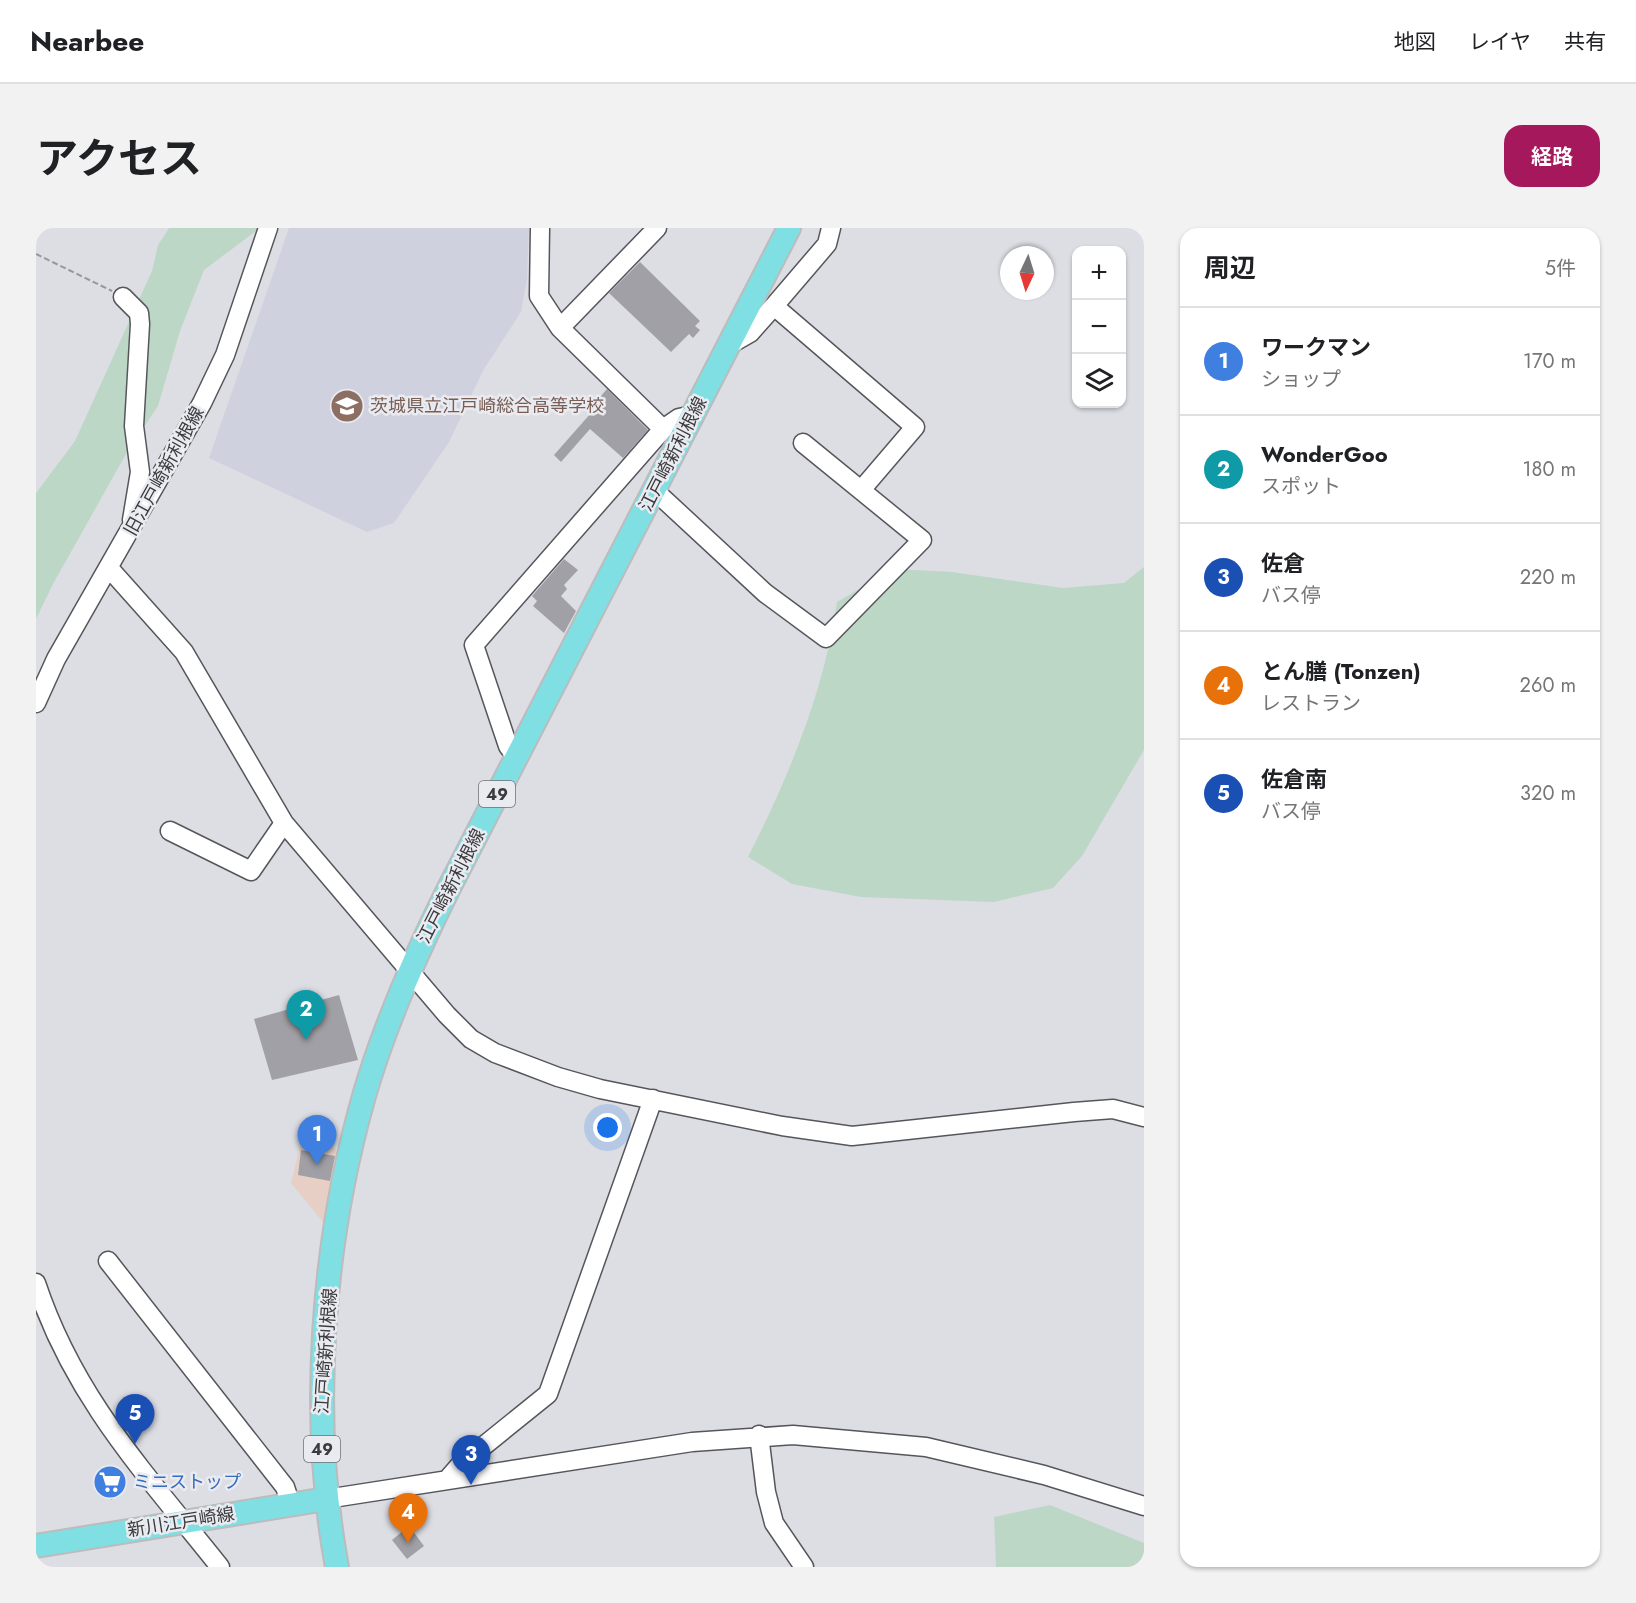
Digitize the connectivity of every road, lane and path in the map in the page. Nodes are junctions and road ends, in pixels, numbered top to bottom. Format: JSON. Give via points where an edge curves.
{"nodes":[{"id":1,"x":268,"y":228,"type":"edge"},
{"id":2,"x":540,"y":228,"type":"edge"},
{"id":3,"x":657,"y":228,"type":"edge"},
{"id":4,"x":789,"y":228,"type":"edge"},
{"id":5,"x":831,"y":228,"type":"edge"},
{"id":6,"x":36,"y":254,"type":"edge"},
{"id":7,"x":123,"y":297,"type":"joint"},
{"id":8,"x":774,"y":306,"type":"junction"},
{"id":9,"x":560,"y":328,"type":"junction"},
{"id":10,"x":729,"y":345,"type":"junction"},
{"id":11,"x":693,"y":416,"type":"junction"},
{"id":12,"x":663,"y":429,"type":"junction"},
{"id":13,"x":803,"y":443,"type":"dead end"},
{"id":14,"x":862,"y":489,"type":"junction"},
{"id":15,"x":655,"y":491,"type":"junction"},
{"id":16,"x":130,"y":533,"type":"junction"},
{"id":17,"x":109,"y":568,"type":"junction"},
{"id":18,"x":36,"y":703,"type":"edge"},
{"id":19,"x":516,"y":757,"type":"junction"},
{"id":20,"x":284,"y":823,"type":"junction"},
{"id":21,"x":170,"y":831,"type":"dead end"},
{"id":22,"x":409,"y":971,"type":"junction"},
{"id":23,"x":653,"y":1099,"type":"junction"},
{"id":24,"x":1144,"y":1116,"type":"edge"},
{"id":25,"x":108,"y":1261,"type":"dead end"},
{"id":26,"x":36,"y":1283,"type":"edge"},
{"id":27,"x":759,"y":1435,"type":"junction"},
{"id":28,"x":447,"y":1480,"type":"junction"},
{"id":29,"x":326,"y":1499,"type":"junction"},
{"id":30,"x":291,"y":1505,"type":"junction"},
{"id":31,"x":1144,"y":1506,"type":"edge"},
{"id":32,"x":184,"y":1522,"type":"junction"},
{"id":33,"x":36,"y":1546,"type":"edge"},
{"id":34,"x":220,"y":1567,"type":"edge"},
{"id":35,"x":338,"y":1567,"type":"edge"},
{"id":36,"x":804,"y":1567,"type":"edge"}],
"edges":[{"from":1,"to":16,"type":"street","name":"旧江戸崎新利根線","via":[[225,355]]},
{"from":2,"to":9,"type":"street","via":[[539,296]]},
{"from":3,"to":9,"type":"street"},
{"from":4,"to":10,"type":"main road","name":"江戸崎新利根線","number":"49"},
{"from":5,"to":8,"type":"street","via":[[827,244]]},
{"from":6,"to":7,"type":"path"},
{"from":7,"to":16,"type":"street","via":[[139,313],[140,324],[134,426],[140,472]]},
{"from":8,"to":10,"type":"street","via":[[750,333]]},
{"from":8,"to":14,"type":"street","via":[[915,427]]},
{"from":9,"to":12,"type":"street"},
{"from":10,"to":11,"type":"main road","name":"江戸崎新利根線","number":"49"},
{"from":11,"to":12,"type":"street","via":[[679,418]]},
{"from":11,"to":15,"type":"main road","name":"江戸崎新利根線","number":"49"},
{"from":12,"to":19,"type":"street","via":[[474,645],[508,746]]},
{"from":13,"to":14,"type":"street"},
{"from":14,"to":15,"type":"street","via":[[922,540],[826,638],[765,593]]},
{"from":15,"to":19,"type":"main road","name":"江戸崎新利根線","number":"49"},
{"from":16,"to":17,"type":"street","name":"旧江戸崎新利根線"},
{"from":17,"to":18,"type":"street","name":"旧江戸崎新利根線","via":[[56,659]]},
{"from":17,"to":20,"type":"street","via":[[184,652]]},
{"from":19,"to":22,"type":"main road","name":"江戸崎新利根線","number":"49"},
{"from":20,"to":21,"type":"street","via":[[251,872]]},
{"from":20,"to":22,"type":"street"},
{"from":22,"to":23,"type":"street","via":[[471,1039],[495,1053],[579,1083]]},
{"from":22,"to":29,"type":"main road","name":"江戸崎新利根線","number":"49","via":[[364,1096],[334,1247],[322,1398]]},
{"from":23,"to":24,"type":"street","via":[[852,1136],[1113,1109]]},
{"from":23,"to":28,"type":"street","via":[[548,1394]]},
{"from":25,"to":30,"type":"street","via":[[285,1488]]},
{"from":26,"to":32,"type":"street","via":[[60,1347],[82,1388]]},
{"from":27,"to":28,"type":"street"},
{"from":27,"to":31,"type":"street","via":[[848,1438],[926,1447],[1044,1475]]},
{"from":27,"to":36,"type":"street","via":[[774,1523]]},
{"from":28,"to":29,"type":"street"},
{"from":29,"to":30,"type":"main road","name":"新川江戸崎線"},
{"from":29,"to":35,"type":"main road","name":"江戸崎新利根線","number":"49"},
{"from":30,"to":32,"type":"main road","name":"新川江戸崎線"},
{"from":32,"to":33,"type":"main road","name":"新川江戸崎線"},
{"from":32,"to":34,"type":"street"}]}
